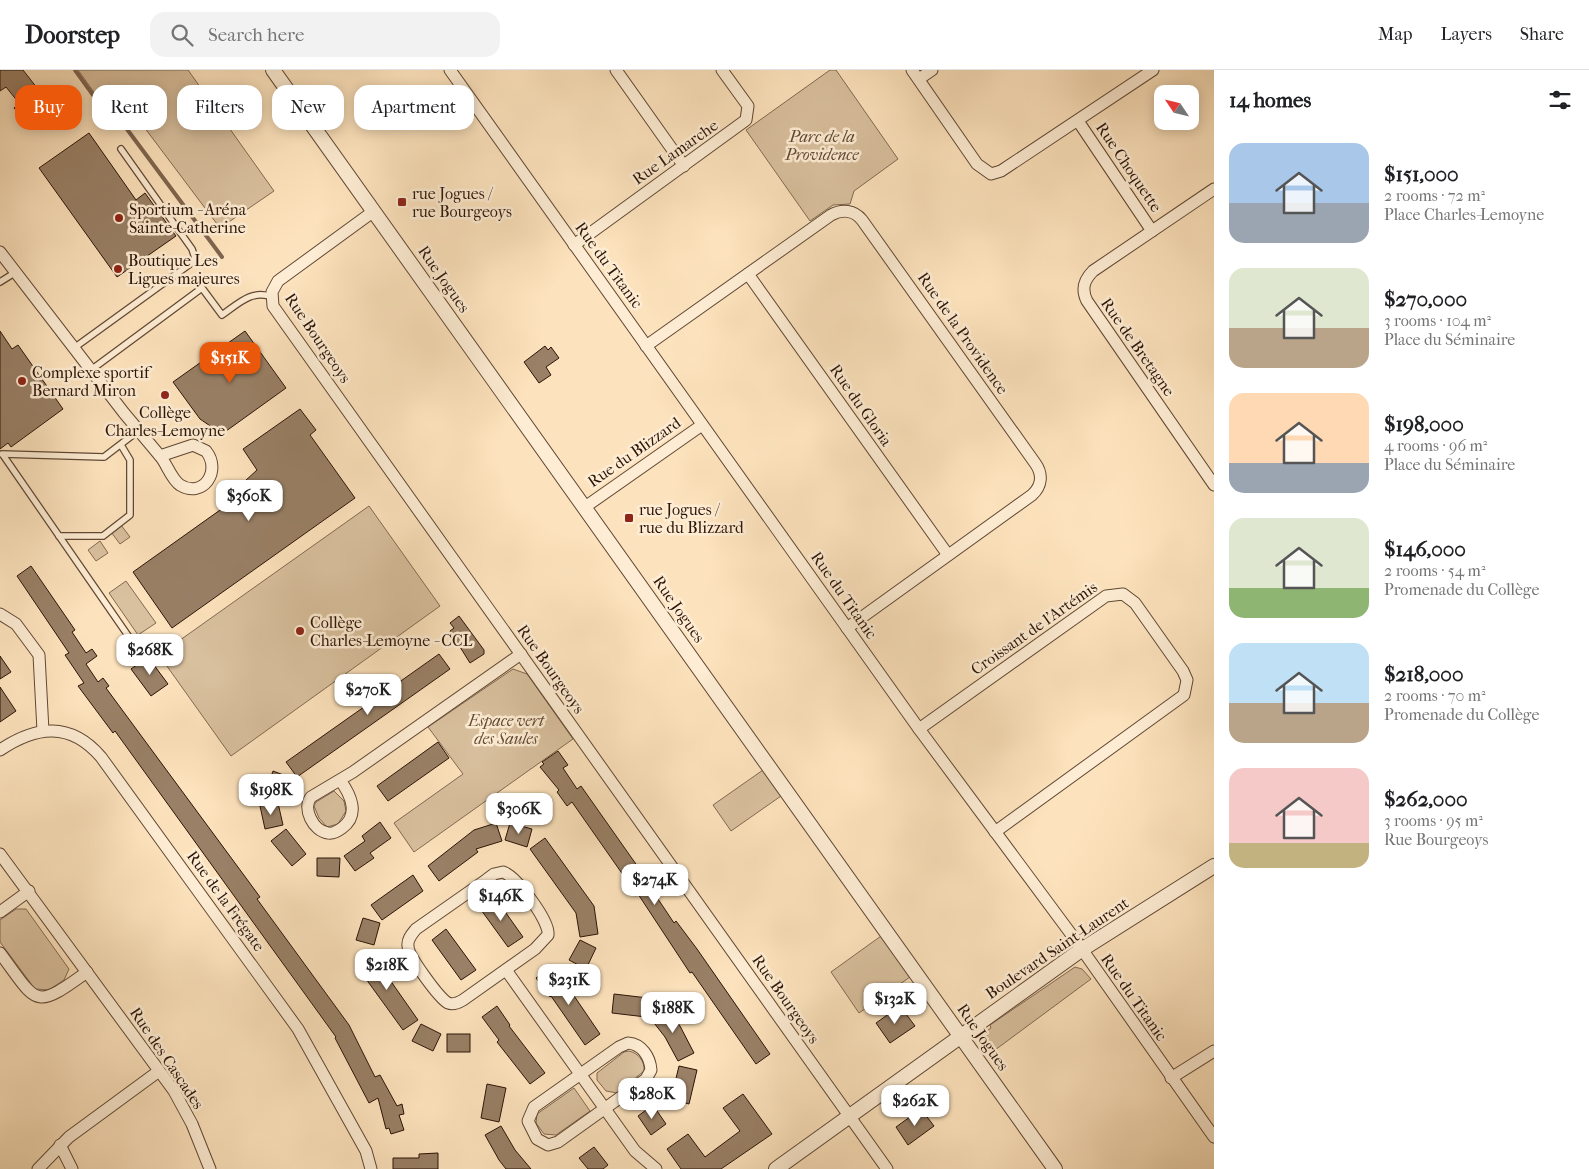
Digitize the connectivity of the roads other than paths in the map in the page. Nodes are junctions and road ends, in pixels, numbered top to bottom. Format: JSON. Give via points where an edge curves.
{"nodes":[{"id":1,"x":273,"y":70,"type":"edge"},
{"id":2,"x":450,"y":70,"type":"edge"},
{"id":3,"x":616,"y":70,"type":"edge"},
{"id":4,"x":722,"y":70,"type":"edge"},
{"id":5,"x":932,"y":70,"type":"edge"},
{"id":6,"x":1153,"y":70,"type":"edge"},
{"id":7,"x":916,"y":75,"type":"edge"},
{"id":8,"x":1078,"y":121,"type":"junction"},
{"id":9,"x":121,"y":149,"type":"dead end"},
{"id":10,"x":684,"y":166,"type":"junction"},
{"id":11,"x":1214,"y":189,"type":"edge"},
{"id":12,"x":374,"y":211,"type":"junction"},
{"id":13,"x":1152,"y":231,"type":"junction"},
{"id":14,"x":574,"y":245,"type":"junction"},
{"id":15,"x":0,"y":252,"type":"edge"},
{"id":16,"x":16,"y":272,"type":"junction"},
{"id":17,"x":748,"y":274,"type":"junction"},
{"id":18,"x":0,"y":282,"type":"edge"},
{"id":19,"x":272,"y":297,"type":"junction"},
{"id":20,"x":646,"y":346,"type":"junction"},
{"id":21,"x":74,"y":348,"type":"junction"},
{"id":22,"x":91,"y":370,"type":"junction"},
{"id":23,"x":702,"y":424,"type":"junction"},
{"id":24,"x":138,"y":431,"type":"junction"},
{"id":25,"x":121,"y":445,"type":"junction"},
{"id":26,"x":2,"y":454,"type":"edge"},
{"id":27,"x":160,"y":456,"type":"junction"},
{"id":28,"x":1214,"y":485,"type":"edge"},
{"id":29,"x":585,"y":507,"type":"junction"},
{"id":30,"x":59,"y":536,"type":"junction"},
{"id":31,"x":948,"y":555,"type":"junction"},
{"id":32,"x":0,"y":614,"type":"edge"},
{"id":33,"x":848,"y":628,"type":"junction"},
{"id":34,"x":129,"y":637,"type":"dead end"},
{"id":35,"x":521,"y":654,"type":"junction"},
{"id":36,"x":919,"y":729,"type":"junction"},
{"id":37,"x":44,"y":731,"type":"junction"},
{"id":38,"x":0,"y":750,"type":"edge"},
{"id":39,"x":340,"y":780,"type":"junction"},
{"id":40,"x":995,"y":832,"type":"junction"},
{"id":41,"x":0,"y":854,"type":"edge"},
{"id":42,"x":1214,"y":866,"type":"edge"},
{"id":43,"x":28,"y":891,"type":"junction"},
{"id":44,"x":0,"y":912,"type":"edge"},
{"id":45,"x":1081,"y":950,"type":"junction"},
{"id":46,"x":0,"y":954,"type":"edge"},
{"id":47,"x":506,"y":970,"type":"junction"},
{"id":48,"x":87,"y":972,"type":"junction"},
{"id":49,"x":960,"y":1036,"type":"junction"},
{"id":50,"x":1214,"y":1051,"type":"edge"},
{"id":51,"x":159,"y":1071,"type":"junction"},
{"id":52,"x":581,"y":1074,"type":"junction"},
{"id":53,"x":1171,"y":1078,"type":"junction"},
{"id":54,"x":605,"y":1109,"type":"junction"},
{"id":55,"x":849,"y":1116,"type":"junction"},
{"id":56,"x":1214,"y":1137,"type":"edge"},
{"id":57,"x":60,"y":1145,"type":"junction"},
{"id":58,"x":635,"y":1151,"type":"junction"},
{"id":59,"x":38,"y":1169,"type":"edge"},
{"id":60,"x":72,"y":1169,"type":"edge"},
{"id":61,"x":210,"y":1169,"type":"edge"},
{"id":62,"x":371,"y":1169,"type":"edge"},
{"id":63,"x":642,"y":1169,"type":"edge"},
{"id":64,"x":656,"y":1169,"type":"edge"},
{"id":65,"x":776,"y":1169,"type":"edge"},
{"id":66,"x":887,"y":1169,"type":"edge"},
{"id":67,"x":1055,"y":1169,"type":"edge"}],
"edges":[{"from":1,"to":12,"type":"street","name":"Rue Jogues"},
{"from":2,"to":14,"type":"street","name":"Rue du Titanic"},
{"from":3,"to":10,"type":"street"},
{"from":4,"to":10,"type":"street","name":"Rue Lamarche","via":[[748,106],[748,116],[741,126]]},
{"from":5,"to":7,"type":"street"},
{"from":6,"to":8,"type":"street"},
{"from":7,"to":8,"type":"street","via":[[977,164],[991,174],[1002,172]]},
{"from":8,"to":13,"type":"street","name":"Rue Choquette"},
{"from":9,"to":21,"type":"lane","via":[[192,249],[195,258]]},
{"from":10,"to":14,"type":"street","name":"Rue Lamarche"},
{"from":11,"to":13,"type":"street","name":"Rue de Bretagne"},
{"from":12,"to":19,"type":"street","name":"Rue Bourgeoys","via":[[278,281]]},
{"from":12,"to":29,"type":"street","name":"Rue Jogues"},
{"from":13,"to":28,"type":"street","name":"Rue de Bretagne","via":[[1088,276],[1084,295]]},
{"from":14,"to":20,"type":"street","name":"Rue du Titanic"},
{"from":15,"to":16,"type":"street"},
{"from":16,"to":18,"type":"lane"},
{"from":16,"to":21,"type":"street"},
{"from":17,"to":20,"type":"street","name":"Rue de la Providence"},
{"from":17,"to":31,"type":"street","name":"Rue du Gloria"},
{"from":17,"to":31,"type":"street","name":"Rue de la Providence","via":[[831,214],[841,211],[860,216],[1035,463],[1040,475],[1040,485],[1032,495]]},
{"from":19,"to":22,"type":"lane","via":[[252,294],[222,315],[202,288]]},
{"from":19,"to":35,"type":"street","name":"Rue Bourgeoys","via":[[276,309]]},
{"from":20,"to":23,"type":"street","name":"Rue du Titanic"},
{"from":21,"to":22,"type":"street"},
{"from":22,"to":24,"type":"street"},
{"from":23,"to":29,"type":"street","name":"Rue du Blizzard"},
{"from":23,"to":33,"type":"street","name":"Rue du Titanic"},
{"from":24,"to":25,"type":"lane"},
{"from":24,"to":27,"type":"street"},
{"from":25,"to":26,"type":"lane","via":[[104,457]]},
{"from":25,"to":30,"type":"lane","via":[[130,460],[130,515],[102,536]]},
{"from":26,"to":30,"type":"lane"},
{"from":27,"to":27,"type":"street","via":[[175,481],[186,488],[205,484],[213,471],[211,457],[200,446],[185,446]]},
{"from":29,"to":49,"type":"street","name":"Rue Jogues"},
{"from":30,"to":34,"type":"lane"},
{"from":31,"to":33,"type":"street","name":"Rue de la Providence"},
{"from":32,"to":37,"type":"street","via":[[16,624],[39,655]]},
{"from":33,"to":36,"type":"street","name":"Rue du Titanic"},
{"from":35,"to":39,"type":"street"},
{"from":35,"to":55,"type":"street","name":"Rue Bourgeoys"},
{"from":36,"to":40,"type":"street","name":"Rue du Titanic"},
{"from":36,"to":40,"type":"street","name":"Croissant de l'Artémis","via":[[1106,596],[1123,594],[1135,603],[1183,671],[1187,680],[1184,695]]},
{"from":37,"to":38,"type":"street","name":"Rue de la Frégate","via":[[26,734]]},
{"from":37,"to":62,"type":"street","name":"Rue de la Frégate","via":[[75,737],[101,757],[298,1029],[366,1151]]},
{"from":39,"to":39,"type":"street","via":[[314,795],[307,803],[315,824],[328,833],[340,829],[352,815],[352,801]]},
{"from":40,"to":45,"type":"street","name":"Rue du Titanic"},
{"from":41,"to":43,"type":"street","name":"Rue des Cascades"},
{"from":42,"to":45,"type":"street","name":"Boulevard Saint-Laurent"},
{"from":43,"to":44,"type":"street"},
{"from":43,"to":48,"type":"street","name":"Rue des Cascades"},
{"from":45,"to":49,"type":"street","name":"Boulevard Saint-Laurent"},
{"from":45,"to":53,"type":"street","name":"Rue du Titanic"},
{"from":46,"to":48,"type":"street","via":[[28,990],[43,998],[54,995]]},
{"from":47,"to":47,"type":"street","via":[[542,944],[549,930],[545,920],[508,874],[494,874],[416,929],[408,941],[409,951],[421,969],[440,996],[452,1004]]},
{"from":47,"to":52,"type":"street"},
{"from":48,"to":51,"type":"street","name":"Rue des Cascades"},
{"from":49,"to":55,"type":"street","name":"Boulevard Saint-Laurent"},
{"from":49,"to":67,"type":"street","name":"Rue Jogues"},
{"from":50,"to":53,"type":"street"},
{"from":51,"to":57,"type":"street"},
{"from":51,"to":61,"type":"street","name":"Rue des Cascades","via":[[184,1108]]},
{"from":52,"to":54,"type":"street"},
{"from":52,"to":54,"type":"street","via":[[628,1043],[638,1046],[648,1058],[651,1070],[646,1079]]},
{"from":52,"to":54,"type":"street","via":[[534,1107],[528,1121],[533,1134],[542,1143],[552,1145]]},
{"from":53,"to":56,"type":"street","name":"Rue du Titanic"},
{"from":54,"to":58,"type":"street"},
{"from":55,"to":65,"type":"street","name":"Boulevard Saint-Laurent"},
{"from":55,"to":66,"type":"street","name":"Rue Bourgeoys"},
{"from":57,"to":59,"type":"street"},
{"from":57,"to":60,"type":"street"},
{"from":58,"to":63,"type":"street"},
{"from":58,"to":64,"type":"street"}]}
